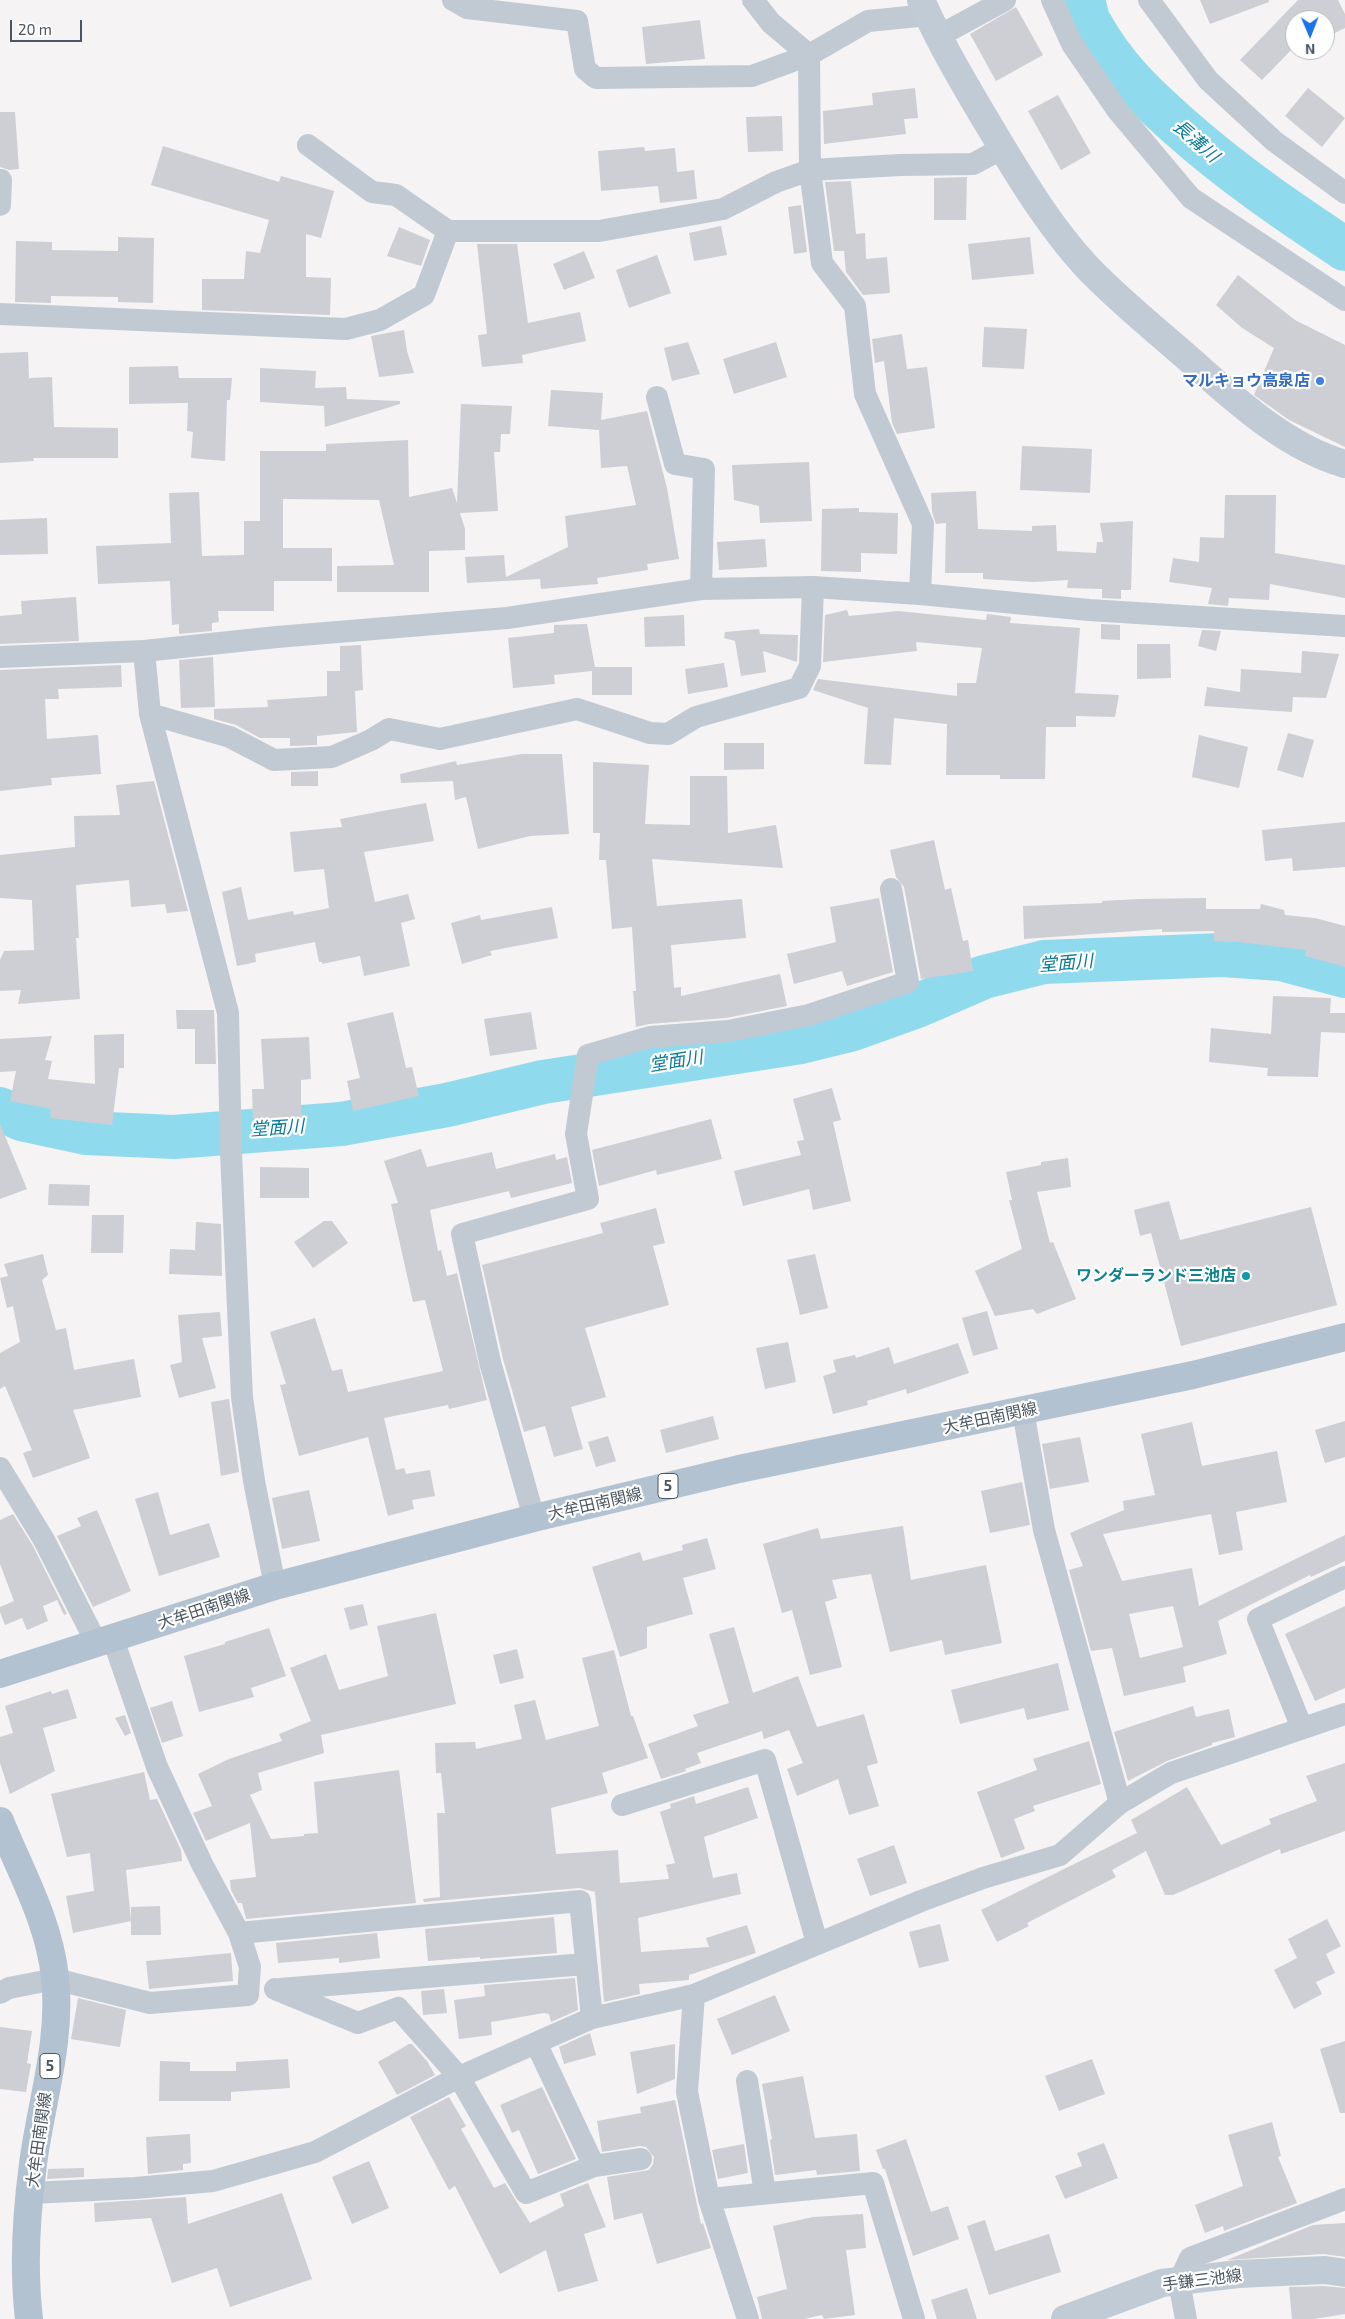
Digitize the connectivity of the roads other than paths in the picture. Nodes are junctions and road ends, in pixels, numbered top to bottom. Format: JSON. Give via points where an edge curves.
{"nodes":[{"id":1,"x":453,"y":0,"type":"edge"},
{"id":2,"x":753,"y":0,"type":"edge"},
{"id":3,"x":1005,"y":0,"type":"edge"},
{"id":4,"x":1052,"y":0,"type":"edge"},
{"id":5,"x":1149,"y":0,"type":"edge"},
{"id":6,"x":929,"y":17,"type":"edge"},
{"id":7,"x":809,"y":55,"type":"junction"},
{"id":8,"x":308,"y":145,"type":"dead end"},
{"id":9,"x":1003,"y":148,"type":"junction"},
{"id":10,"x":810,"y":170,"type":"junction"},
{"id":11,"x":1,"y":180,"type":"edge"},
{"id":12,"x":1345,"y":194,"type":"edge"},
{"id":13,"x":0,"y":205,"type":"edge"},
{"id":14,"x":448,"y":231,"type":"junction"},
{"id":15,"x":1345,"y":300,"type":"edge"},
{"id":16,"x":0,"y":314,"type":"edge"},
{"id":17,"x":657,"y":397,"type":"dead end"},
{"id":18,"x":1345,"y":464,"type":"edge"},
{"id":19,"x":813,"y":587,"type":"junction"},
{"id":20,"x":701,"y":589,"type":"junction"},
{"id":21,"x":920,"y":594,"type":"junction"},
{"id":22,"x":1345,"y":626,"type":"edge"},
{"id":23,"x":144,"y":651,"type":"junction"},
{"id":24,"x":0,"y":657,"type":"edge"},
{"id":25,"x":150,"y":714,"type":"junction"},
{"id":26,"x":891,"y":889,"type":"dead end"},
{"id":27,"x":1345,"y":1337,"type":"edge"},
{"id":28,"x":1023,"y":1411,"type":"junction"},
{"id":29,"x":0,"y":1468,"type":"edge"},
{"id":30,"x":534,"y":1518,"type":"junction"},
{"id":31,"x":1345,"y":1577,"type":"edge"},
{"id":32,"x":275,"y":1586,"type":"junction"},
{"id":33,"x":105,"y":1642,"type":"junction"},
{"id":34,"x":0,"y":1674,"type":"edge"},
{"id":35,"x":1345,"y":1714,"type":"edge"},
{"id":36,"x":1302,"y":1728,"type":"junction"},
{"id":37,"x":1120,"y":1803,"type":"junction"},
{"id":38,"x":622,"y":1805,"type":"dead end"},
{"id":39,"x":0,"y":1821,"type":"edge"},
{"id":40,"x":239,"y":1933,"type":"junction"},
{"id":41,"x":817,"y":1944,"type":"junction"},
{"id":42,"x":585,"y":1964,"type":"junction"},
{"id":43,"x":55,"y":1978,"type":"junction"},
{"id":44,"x":275,"y":1989,"type":"junction"},
{"id":45,"x":0,"y":1993,"type":"edge"},
{"id":46,"x":248,"y":1995,"type":"junction"},
{"id":47,"x":694,"y":1995,"type":"junction"},
{"id":48,"x":592,"y":2018,"type":"junction"},
{"id":49,"x":536,"y":2043,"type":"junction"},
{"id":50,"x":459,"y":2077,"type":"junction"},
{"id":51,"x":747,"y":2081,"type":"dead end"},
{"id":52,"x":641,"y":2159,"type":"dead end"},
{"id":53,"x":594,"y":2166,"type":"junction"},
{"id":54,"x":31,"y":2193,"type":"junction"},
{"id":55,"x":765,"y":2193,"type":"junction"},
{"id":56,"x":709,"y":2199,"type":"junction"},
{"id":57,"x":1345,"y":2200,"type":"edge"},
{"id":58,"x":1345,"y":2273,"type":"edge"},
{"id":59,"x":1179,"y":2282,"type":"junction"},
{"id":60,"x":30,"y":2319,"type":"edge"},
{"id":61,"x":748,"y":2319,"type":"edge"},
{"id":62,"x":914,"y":2319,"type":"edge"},
{"id":63,"x":1065,"y":2319,"type":"edge"},
{"id":64,"x":1186,"y":2319,"type":"edge"}],
"edges":[{"from":1,"to":7,"type":"street","via":[[467,8],[577,21],[585,69],[596,78],[752,76]]},
{"from":2,"to":7,"type":"street","via":[[771,23]]},
{"from":3,"to":6,"type":"street"},
{"from":4,"to":15,"type":"street","via":[[1072,44],[1118,112],[1191,198]]},
{"from":5,"to":12,"type":"street","via":[[1208,80],[1274,141]]},
{"from":6,"to":7,"type":"street","via":[[868,21]]},
{"from":6,"to":9,"type":"street"},
{"from":7,"to":10,"type":"street"},
{"from":8,"to":14,"type":"street","via":[[372,192],[396,196]]},
{"from":9,"to":10,"type":"street","via":[[973,164]]},
{"from":9,"to":18,"type":"street","via":[[1059,234],[1094,273],[1235,400],[1290,440]]},
{"from":10,"to":14,"type":"street","via":[[776,182],[723,209],[599,231]]},
{"from":10,"to":21,"type":"street","via":[[822,263],[855,306],[865,394],[922,524]]},
{"from":11,"to":13,"type":"street"},
{"from":14,"to":16,"type":"street","via":[[424,295],[380,320],[346,329]]},
{"from":17,"to":20,"type":"street","via":[[675,464],[704,469]]},
{"from":19,"to":20,"type":"street"},
{"from":19,"to":21,"type":"street"},
{"from":19,"to":25,"type":"street","via":[[810,666],[799,688],[696,717],[668,734],[650,733],[577,709],[440,739],[389,730],[332,757],[274,760],[230,738]]},
{"from":20,"to":23,"type":"street","via":[[507,618]]},
{"from":21,"to":22,"type":"street","via":[[1089,610]]},
{"from":23,"to":24,"type":"street"},
{"from":23,"to":25,"type":"street"},
{"from":25,"to":32,"type":"street","via":[[228,1013],[242,1397],[254,1481]]},
{"from":26,"to":30,"type":"street","via":[[908,982],[809,1014],[728,1031],[650,1037],[588,1056],[576,1134],[588,1199],[462,1234],[490,1362]]},
{"from":27,"to":28,"type":"main road","name":"大牟田南関線","number":"5","via":[[1193,1375]]},
{"from":28,"to":30,"type":"main road","name":"大牟田南関線","number":"5","via":[[739,1469]]},
{"from":28,"to":37,"type":"street","via":[[1044,1530]]},
{"from":29,"to":33,"type":"street"},
{"from":30,"to":32,"type":"main road","name":"大牟田南関線","number":"5"},
{"from":31,"to":36,"type":"street","via":[[1258,1619]]},
{"from":32,"to":33,"type":"main road","name":"大牟田南関線","number":"5"},
{"from":33,"to":34,"type":"main road","name":"大牟田南関線","number":"5"},
{"from":33,"to":40,"type":"street","via":[[157,1768]]},
{"from":35,"to":36,"type":"street"},
{"from":36,"to":37,"type":"street","via":[[1171,1773]]},
{"from":37,"to":41,"type":"street","via":[[1060,1855],[982,1878]]},
{"from":38,"to":41,"type":"street","via":[[765,1760]]},
{"from":39,"to":43,"type":"main road","name":"大牟田南関線","number":"5","via":[[40,1914]]},
{"from":40,"to":42,"type":"street","via":[[580,1901]]},
{"from":40,"to":46,"type":"street","via":[[250,1967]]},
{"from":41,"to":47,"type":"street"},
{"from":42,"to":44,"type":"street"},
{"from":42,"to":48,"type":"street"},
{"from":43,"to":45,"type":"street"},
{"from":43,"to":46,"type":"street","via":[[150,2003]]},
{"from":43,"to":54,"type":"main road","name":"大牟田南関線","number":"5","via":[[57,2027],[33,2164]]},
{"from":44,"to":46,"type":"street"},
{"from":44,"to":50,"type":"street","via":[[358,2023],[398,2008]]},
{"from":47,"to":48,"type":"street"},
{"from":47,"to":56,"type":"street","via":[[687,2092]]},
{"from":48,"to":49,"type":"street"},
{"from":49,"to":50,"type":"street"},
{"from":49,"to":53,"type":"street"},
{"from":50,"to":53,"type":"street","via":[[526,2192]]},
{"from":50,"to":54,"type":"street","via":[[314,2152],[213,2181]]},
{"from":51,"to":55,"type":"street"},
{"from":52,"to":53,"type":"street"},
{"from":54,"to":60,"type":"main road","name":"大牟田南関線","number":"5","via":[[25,2279]]},
{"from":55,"to":56,"type":"street"},
{"from":55,"to":62,"type":"street","via":[[873,2183]]},
{"from":56,"to":61,"type":"street"},
{"from":57,"to":59,"type":"street","via":[[1190,2258]]},
{"from":58,"to":59,"type":"street","name":"手鎌三池線","via":[[1325,2270],[1238,2274]]},
{"from":59,"to":63,"type":"street","name":"手鎌三池線","via":[[1162,2283]]},
{"from":59,"to":64,"type":"street"}]}
